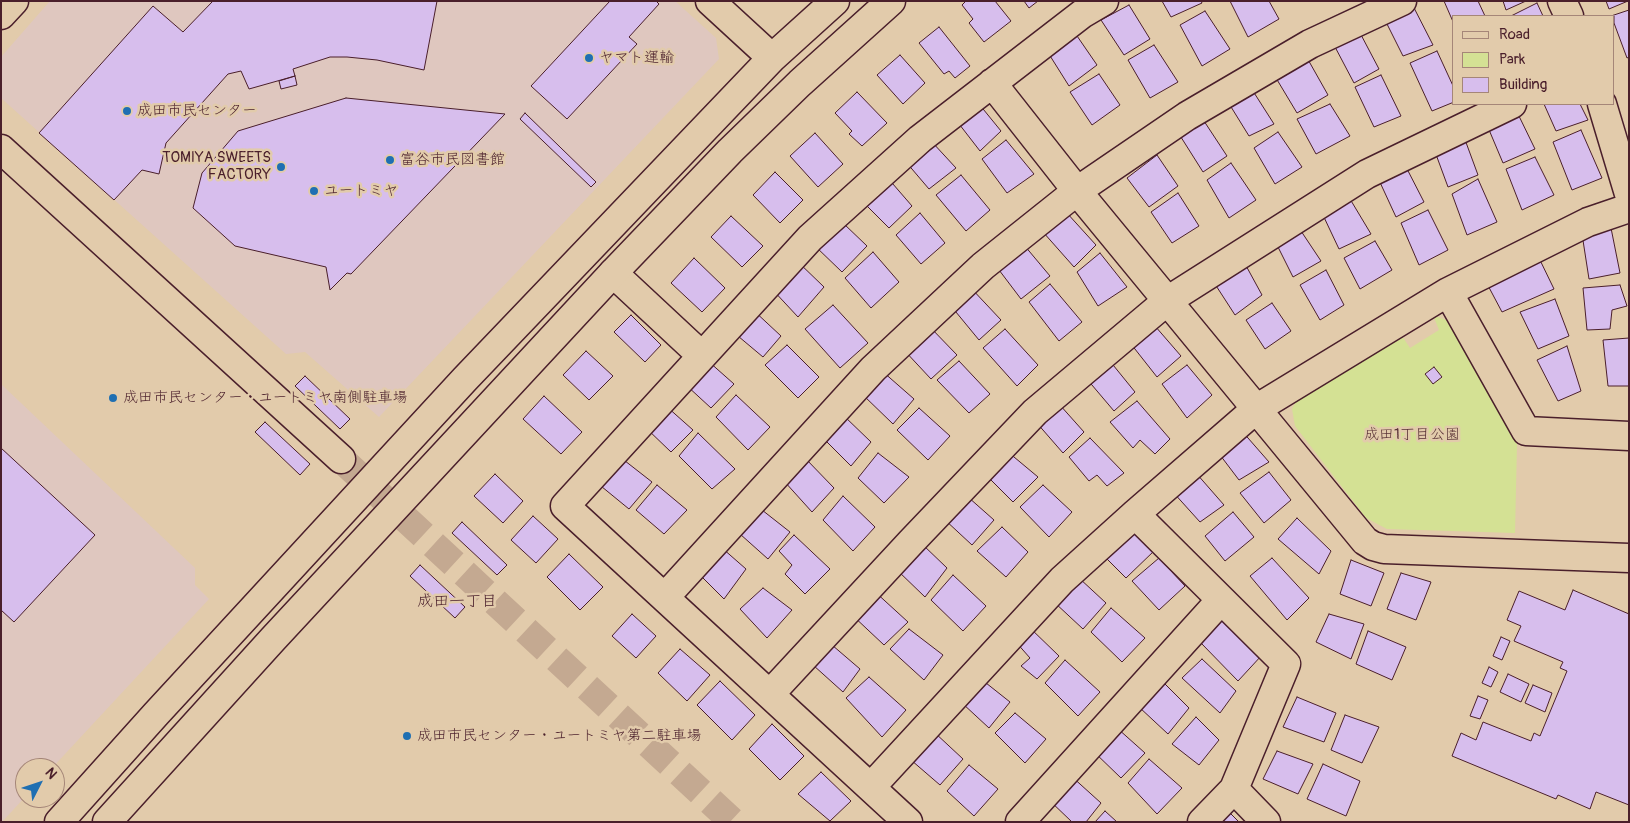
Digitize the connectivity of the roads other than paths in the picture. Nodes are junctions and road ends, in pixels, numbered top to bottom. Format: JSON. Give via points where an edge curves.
{"nodes":[{"id":1,"x":14,"y":1,"type":"edge"},
{"id":2,"x":710,"y":1,"type":"edge"},
{"id":3,"x":835,"y":1,"type":"edge"},
{"id":4,"x":891,"y":1,"type":"edge"},
{"id":5,"x":1104,"y":1,"type":"edge"},
{"id":6,"x":1402,"y":1,"type":"edge"},
{"id":7,"x":1562,"y":1,"type":"edge"},
{"id":8,"x":1,"y":15,"type":"edge"},
{"id":9,"x":1569,"y":15,"type":"edge"},
{"id":10,"x":772,"y":58,"type":"junction"},
{"id":11,"x":992,"y":83,"type":"junction"},
{"id":12,"x":1510,"y":105,"type":"edge"},
{"id":13,"x":1602,"y":105,"type":"edge"},
{"id":14,"x":1,"y":149,"type":"edge"},
{"id":15,"x":1077,"y":191,"type":"junction"},
{"id":16,"x":1629,"y":194,"type":"edge"},
{"id":17,"x":1629,"y":208,"type":"edge"},
{"id":18,"x":613,"y":273,"type":"junction"},
{"id":19,"x":1448,"y":292,"type":"junction"},
{"id":20,"x":1167,"y":301,"type":"junction"},
{"id":21,"x":701,"y":355,"type":"junction"},
{"id":22,"x":1256,"y":409,"type":"junction"},
{"id":23,"x":1629,"y":436,"type":"edge"},
{"id":24,"x":341,"y":459,"type":"tunnel mouth"},
{"id":25,"x":1134,"y":514,"type":"junction"},
{"id":26,"x":1629,"y":558,"type":"edge"},
{"id":27,"x":665,"y":597,"type":"junction"},
{"id":28,"x":1221,"y":600,"type":"junction"},
{"id":29,"x":770,"y":694,"type":"junction"},
{"id":30,"x":871,"y":787,"type":"junction"},
{"id":31,"x":1234,"y":789,"type":"junction"},
{"id":32,"x":59,"y":822,"type":"edge"},
{"id":33,"x":107,"y":822,"type":"edge"},
{"id":34,"x":908,"y":822,"type":"edge"},
{"id":35,"x":1020,"y":822,"type":"edge"},
{"id":36,"x":1202,"y":822,"type":"edge"},
{"id":37,"x":1266,"y":822,"type":"edge"}],
"edges":[{"from":1,"to":8,"type":"street"},
{"from":2,"to":10,"type":"street"},
{"from":3,"to":10,"type":"street"},
{"from":4,"to":18,"type":"street","via":[[730,151]]},
{"from":5,"to":11,"type":"street","via":[[1082,14]]},
{"from":6,"to":15,"type":"street","via":[[1310,44],[1187,116]]},
{"from":7,"to":9,"type":"street"},
{"from":10,"to":32,"type":"street","via":[[465,379]]},
{"from":11,"to":15,"type":"street"},
{"from":11,"to":21,"type":"street","via":[[920,139],[810,238]]},
{"from":12,"to":20,"type":"street","via":[[1367,174]]},
{"from":13,"to":16,"type":"street"},
{"from":14,"to":24,"type":"street"},
{"from":15,"to":20,"type":"street"},
{"from":15,"to":27,"type":"street","via":[[983,266],[874,369]]},
{"from":17,"to":19,"type":"street","via":[[1588,222]]},
{"from":18,"to":21,"type":"street"},
{"from":18,"to":33,"type":"street","via":[[272,639]]},
{"from":19,"to":22,"type":"street"},
{"from":19,"to":23,"type":"street","via":[[1526,431]]},
{"from":20,"to":22,"type":"street"},
{"from":20,"to":29,"type":"street","via":[[1035,412]]},
{"from":21,"to":27,"type":"street","via":[[565,506]]},
{"from":22,"to":25,"type":"street"},
{"from":22,"to":26,"type":"street","via":[[1354,529],[1373,546]]},
{"from":25,"to":28,"type":"street"},
{"from":25,"to":30,"type":"street","via":[[1062,580]]},
{"from":27,"to":29,"type":"street"},
{"from":28,"to":31,"type":"street","via":[[1286,664]]},
{"from":28,"to":35,"type":"street"},
{"from":29,"to":30,"type":"street"},
{"from":30,"to":34,"type":"street"},
{"from":31,"to":36,"type":"street"},
{"from":31,"to":37,"type":"street"}]}
